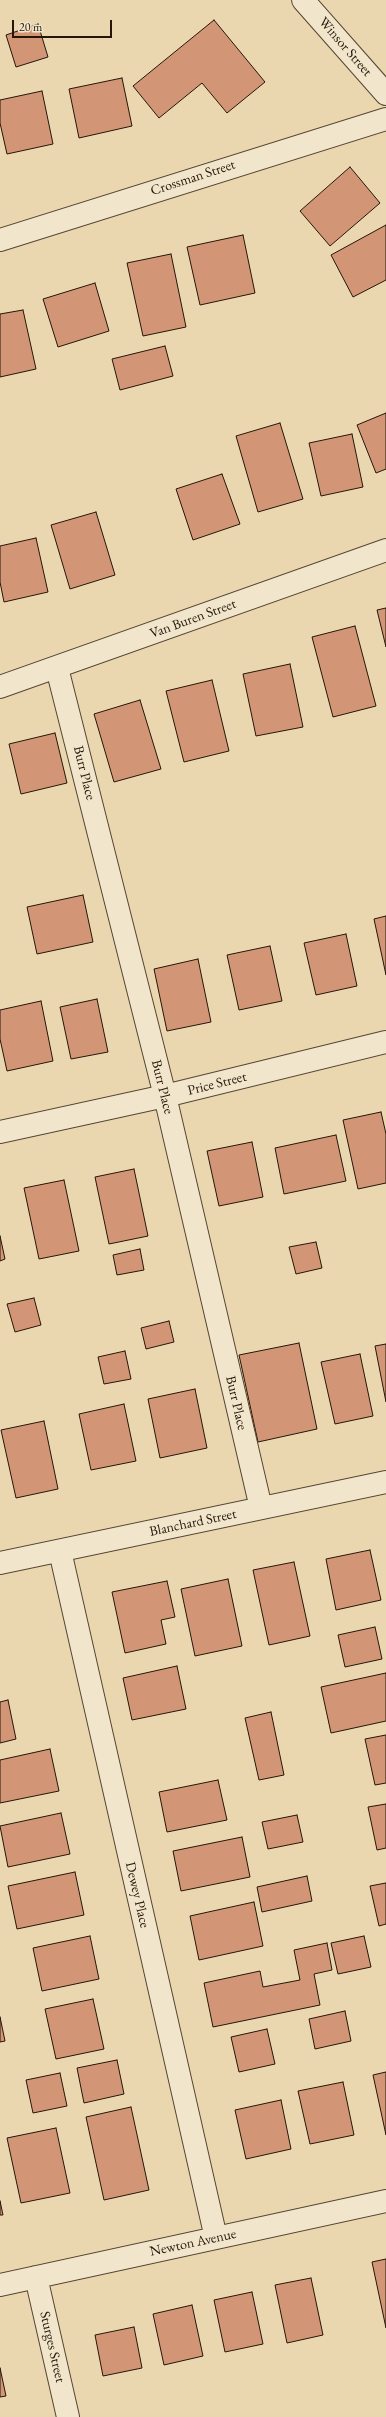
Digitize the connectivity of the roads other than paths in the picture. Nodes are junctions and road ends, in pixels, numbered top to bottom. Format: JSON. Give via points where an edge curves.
{"nodes":[{"id":1,"x":303,"y":0,"type":"edge"},
{"id":2,"x":386,"y":94,"type":"edge"},
{"id":3,"x":386,"y":119,"type":"edge"},
{"id":4,"x":0,"y":240,"type":"edge"},
{"id":5,"x":386,"y":550,"type":"edge"},
{"id":6,"x":57,"y":668,"type":"junction"},
{"id":7,"x":0,"y":687,"type":"edge"},
{"id":8,"x":386,"y":1042,"type":"edge"},
{"id":9,"x":165,"y":1096,"type":"junction"},
{"id":10,"x":0,"y":1132,"type":"edge"},
{"id":11,"x":386,"y":1482,"type":"edge"},
{"id":12,"x":261,"y":1508,"type":"junction"},
{"id":13,"x":60,"y":1551,"type":"junction"},
{"id":14,"x":0,"y":1564,"type":"edge"},
{"id":15,"x":386,"y":2201,"type":"edge"},
{"id":16,"x":216,"y":2238,"type":"junction"},
{"id":17,"x":36,"y":2277,"type":"junction"},
{"id":18,"x":0,"y":2285,"type":"edge"},
{"id":19,"x":68,"y":2417,"type":"edge"}],
"edges":[{"from":1,"to":2,"type":"street","name":"Winsor Street"},
{"from":3,"to":4,"type":"street","name":"Crossman Street"},
{"from":5,"to":6,"type":"street","name":"Van Buren Street"},
{"from":6,"to":7,"type":"street","name":"Van Buren Street"},
{"from":6,"to":9,"type":"street","name":"Burr Place"},
{"from":8,"to":9,"type":"street","name":"Price Street"},
{"from":9,"to":10,"type":"street","name":"Price Street"},
{"from":9,"to":12,"type":"street","name":"Burr Place"},
{"from":11,"to":12,"type":"street","name":"Blanchard Street"},
{"from":12,"to":13,"type":"street","name":"Blanchard Street"},
{"from":13,"to":14,"type":"street","name":"Blanchard Street"},
{"from":13,"to":16,"type":"street","name":"Dewey Place"},
{"from":15,"to":16,"type":"street","name":"Newton Avenue"},
{"from":16,"to":17,"type":"street","name":"Newton Avenue"},
{"from":17,"to":18,"type":"street","name":"Newton Avenue"},
{"from":17,"to":19,"type":"street","name":"Sturges Street"}]}
